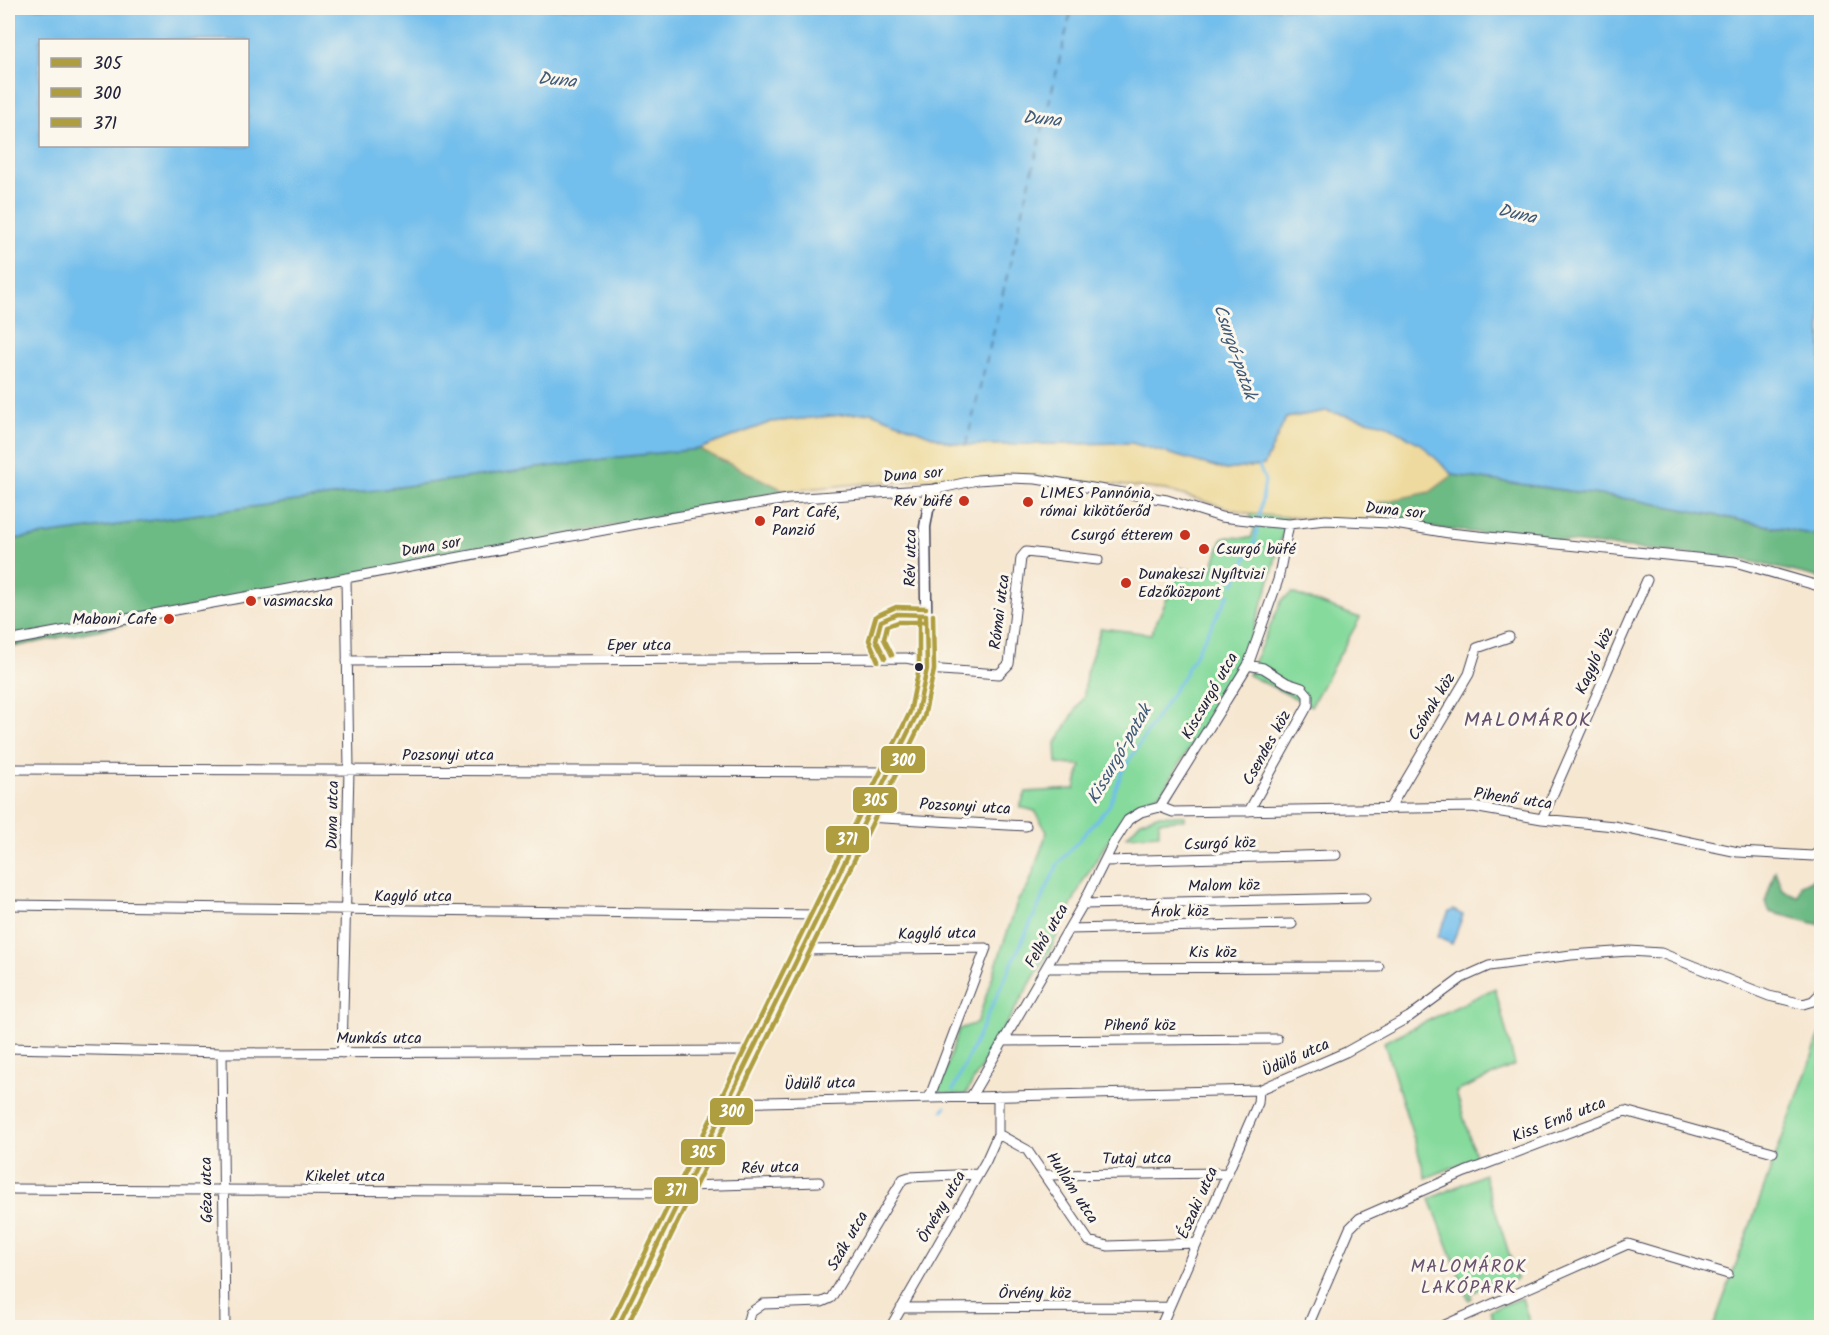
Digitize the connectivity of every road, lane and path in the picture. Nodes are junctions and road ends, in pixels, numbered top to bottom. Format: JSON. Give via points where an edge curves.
{"nodes":[{"id":1,"x":937,"y":489,"type":"junction"},
{"id":2,"x":1290,"y":524,"type":"junction"},
{"id":3,"x":1098,"y":560,"type":"dead end"},
{"id":4,"x":346,"y":578,"type":"junction"},
{"id":5,"x":1647,"y":580,"type":"dead end"},
{"id":6,"x":1821,"y":587,"type":"edge"},
{"id":7,"x":1509,"y":637,"type":"dead end"},
{"id":8,"x":8,"y":641,"type":"edge"},
{"id":9,"x":347,"y":661,"type":"junction"},
{"id":10,"x":1248,"y":665,"type":"junction"},
{"id":11,"x":927,"y":669,"type":"junction"},
{"id":12,"x":8,"y":769,"type":"edge"},
{"id":13,"x":349,"y":770,"type":"junction"},
{"id":14,"x":888,"y":772,"type":"junction"},
{"id":15,"x":1160,"y":807,"type":"junction"},
{"id":16,"x":1389,"y":809,"type":"junction"},
{"id":17,"x":1249,"y":811,"type":"junction"},
{"id":18,"x":866,"y":818,"type":"junction"},
{"id":19,"x":1542,"y":819,"type":"junction"},
{"id":20,"x":1026,"y":826,"type":"dead end"},
{"id":21,"x":1821,"y":850,"type":"edge"},
{"id":22,"x":1336,"y":855,"type":"dead end"},
{"id":23,"x":1105,"y":861,"type":"junction"},
{"id":24,"x":1365,"y":898,"type":"dead end"},
{"id":25,"x":1083,"y":904,"type":"junction"},
{"id":26,"x":8,"y":905,"type":"edge"},
{"id":27,"x":347,"y":911,"type":"junction"},
{"id":28,"x":819,"y":915,"type":"junction"},
{"id":29,"x":1292,"y":924,"type":"dead end"},
{"id":30,"x":1069,"y":929,"type":"junction"},
{"id":31,"x":802,"y":950,"type":"junction"},
{"id":32,"x":1379,"y":967,"type":"dead end"},
{"id":33,"x":1046,"y":968,"type":"junction"},
{"id":34,"x":1821,"y":975,"type":"edge"},
{"id":35,"x":1277,"y":1039,"type":"dead end"},
{"id":36,"x":1003,"y":1041,"type":"junction"},
{"id":37,"x":8,"y":1048,"type":"edge"},
{"id":38,"x":752,"y":1052,"type":"junction"},
{"id":39,"x":222,"y":1053,"type":"junction"},
{"id":40,"x":342,"y":1053,"type":"junction"},
{"id":41,"x":1259,"y":1090,"type":"junction"},
{"id":42,"x":972,"y":1095,"type":"junction"},
{"id":43,"x":930,"y":1096,"type":"junction"},
{"id":44,"x":998,"y":1096,"type":"junction"},
{"id":45,"x":727,"y":1102,"type":"junction"},
{"id":46,"x":998,"y":1134,"type":"junction"},
{"id":47,"x":1773,"y":1152,"type":"dead end"},
{"id":48,"x":1227,"y":1173,"type":"junction"},
{"id":49,"x":978,"y":1174,"type":"junction"},
{"id":50,"x":1046,"y":1175,"type":"junction"},
{"id":51,"x":819,"y":1182,"type":"dead end"},
{"id":52,"x":8,"y":1189,"type":"edge"},
{"id":53,"x":685,"y":1189,"type":"junction"},
{"id":54,"x":221,"y":1191,"type":"junction"},
{"id":55,"x":1197,"y":1243,"type":"junction"},
{"id":56,"x":1728,"y":1274,"type":"dead end"},
{"id":57,"x":1169,"y":1307,"type":"junction"},
{"id":58,"x":901,"y":1308,"type":"junction"},
{"id":59,"x":1161,"y":1327,"type":"edge"},
{"id":60,"x":225,"y":1328,"type":"edge"},
{"id":61,"x":617,"y":1328,"type":"edge"},
{"id":62,"x":746,"y":1328,"type":"edge"},
{"id":63,"x":890,"y":1328,"type":"edge"},
{"id":64,"x":1307,"y":1328,"type":"edge"},
{"id":65,"x":1438,"y":1328,"type":"edge"}],
"edges":[{"from":1,"to":2,"type":"street","name":"Duna sor","via":[[977,480],[1036,478],[1167,500],[1221,517]]},
{"from":1,"to":4,"type":"street","name":"Duna sor","via":[[788,499]]},
{"from":1,"to":11,"type":"street","name":"Rév utca","via":[[925,527]]},
{"from":2,"to":6,"type":"street","name":"Duna sor","via":[[1326,520],[1389,523],[1449,533],[1734,562]]},
{"from":2,"to":10,"type":"street","name":"Kiscsurgó utca","via":[[1272,598]]},
{"from":3,"to":11,"type":"street","name":"Római utca","via":[[1026,552],[1021,558],[1009,664],[1005,670],[999,674]]},
{"from":4,"to":8,"type":"street","name":"Duna sor"},
{"from":4,"to":9,"type":"street","name":"Duna utca"},
{"from":5,"to":19,"type":"street","name":"Kagyló köz"},
{"from":7,"to":16,"type":"street","name":"Csónak köz","via":[[1477,648],[1469,674]]},
{"from":9,"to":11,"type":"street","name":"Eper utca","via":[[906,658],[921,661]]},
{"from":9,"to":13,"type":"street","name":"Duna utca"},
{"from":10,"to":15,"type":"street","name":"Kiscsurgó utca"},
{"from":10,"to":17,"type":"street","name":"Csendes köz","via":[[1263,668],[1308,695],[1308,705]]},
{"from":11,"to":14,"type":"street","name":"Rév utca","via":[[917,714]]},
{"from":12,"to":13,"type":"street","name":"Pozsonyi utca"},
{"from":13,"to":14,"type":"street","name":"Pozsonyi utca"},
{"from":13,"to":27,"type":"street","name":"Duna utca"},
{"from":14,"to":18,"type":"street","name":"Rév utca"},
{"from":15,"to":17,"type":"street","name":"Pihenő utca","via":[[1173,812]]},
{"from":15,"to":23,"type":"street","name":"Felhő utca","via":[[1128,820]]},
{"from":16,"to":17,"type":"street","name":"Pihenő utca"},
{"from":16,"to":19,"type":"street","name":"Pihenő utca","via":[[1473,807]]},
{"from":18,"to":20,"type":"street","name":"Pozsonyi utca"},
{"from":18,"to":28,"type":"street","name":"Rév utca"},
{"from":19,"to":21,"type":"street","name":"Pihenő utca","via":[[1614,826],[1738,852],[1813,856]]},
{"from":22,"to":23,"type":"street","name":"Csurgó köz"},
{"from":23,"to":25,"type":"street","name":"Felhő utca"},
{"from":24,"to":25,"type":"street","name":"Malom köz"},
{"from":25,"to":30,"type":"street","name":"Felhő utca"},
{"from":26,"to":27,"type":"street","name":"Kagyló utca"},
{"from":27,"to":28,"type":"street","name":"Kagyló utca"},
{"from":27,"to":40,"type":"street","name":"Duna utca"},
{"from":28,"to":31,"type":"street","name":"Rév utca"},
{"from":29,"to":30,"type":"street","name":"Árok köz"},
{"from":30,"to":33,"type":"street","name":"Felhő utca"},
{"from":31,"to":38,"type":"street","name":"Rév utca"},
{"from":31,"to":43,"type":"street","name":"Kagyló utca","via":[[986,948]]},
{"from":32,"to":33,"type":"street","name":"Kis köz"},
{"from":33,"to":36,"type":"street","name":"Felhő utca"},
{"from":34,"to":41,"type":"street","name":"Üdülő utca","via":[[1820,994],[1803,1004],[1769,996],[1661,953],[1571,955],[1489,966],[1462,978],[1409,1017],[1346,1052]]},
{"from":35,"to":36,"type":"street","name":"Pihenő köz"},
{"from":36,"to":42,"type":"street","name":"Felhő utca"},
{"from":37,"to":39,"type":"street","name":"Munkás utca"},
{"from":38,"to":40,"type":"street","name":"Munkás utca"},
{"from":38,"to":45,"type":"street","name":"Rév utca"},
{"from":39,"to":40,"type":"street","name":"Munkás utca"},
{"from":39,"to":54,"type":"street","name":"Géza utca"},
{"from":41,"to":44,"type":"street","name":"Üdülő utca"},
{"from":41,"to":48,"type":"street","name":"Északi utca","via":[[1258,1103]]},
{"from":42,"to":43,"type":"street","name":"Üdülő utca"},
{"from":42,"to":44,"type":"street","name":"Üdülő utca"},
{"from":43,"to":45,"type":"street","name":"Üdülő utca"},
{"from":44,"to":46,"type":"street","name":"Örvény utca"},
{"from":45,"to":53,"type":"street","name":"Rév utca"},
{"from":46,"to":49,"type":"street","name":"Örvény utca"},
{"from":46,"to":50,"type":"street","name":"Hullám utca","via":[[1027,1150]]},
{"from":47,"to":64,"type":"street","name":"Kiss Ernő utca","via":[[1625,1111],[1372,1211],[1350,1228]]},
{"from":48,"to":50,"type":"street","name":"Tutaj utca"},
{"from":48,"to":55,"type":"street","name":"Északi utca"},
{"from":49,"to":58,"type":"street","name":"Örvény utca"},
{"from":49,"to":62,"type":"street","name":"Szák utca","via":[[903,1179],[831,1298],[822,1302],[763,1304],[750,1313]]},
{"from":50,"to":55,"type":"street","name":"Hullám utca","via":[[1089,1241],[1108,1245]]},
{"from":51,"to":53,"type":"street","name":"Rév utca"},
{"from":52,"to":54,"type":"street","name":"Kikelet utca"},
{"from":53,"to":54,"type":"street","name":"Kikelet utca"},
{"from":53,"to":61,"type":"street","name":"Rév utca"},
{"from":54,"to":60,"type":"street","name":"Géza utca"},
{"from":55,"to":57,"type":"street","name":"Északi utca"},
{"from":56,"to":65,"type":"street","via":[[1628,1244]]},
{"from":57,"to":58,"type":"street","name":"Örvény köz"},
{"from":57,"to":59,"type":"street","name":"Északi utca"},
{"from":58,"to":63,"type":"street","name":"Örvény utca"}]}
